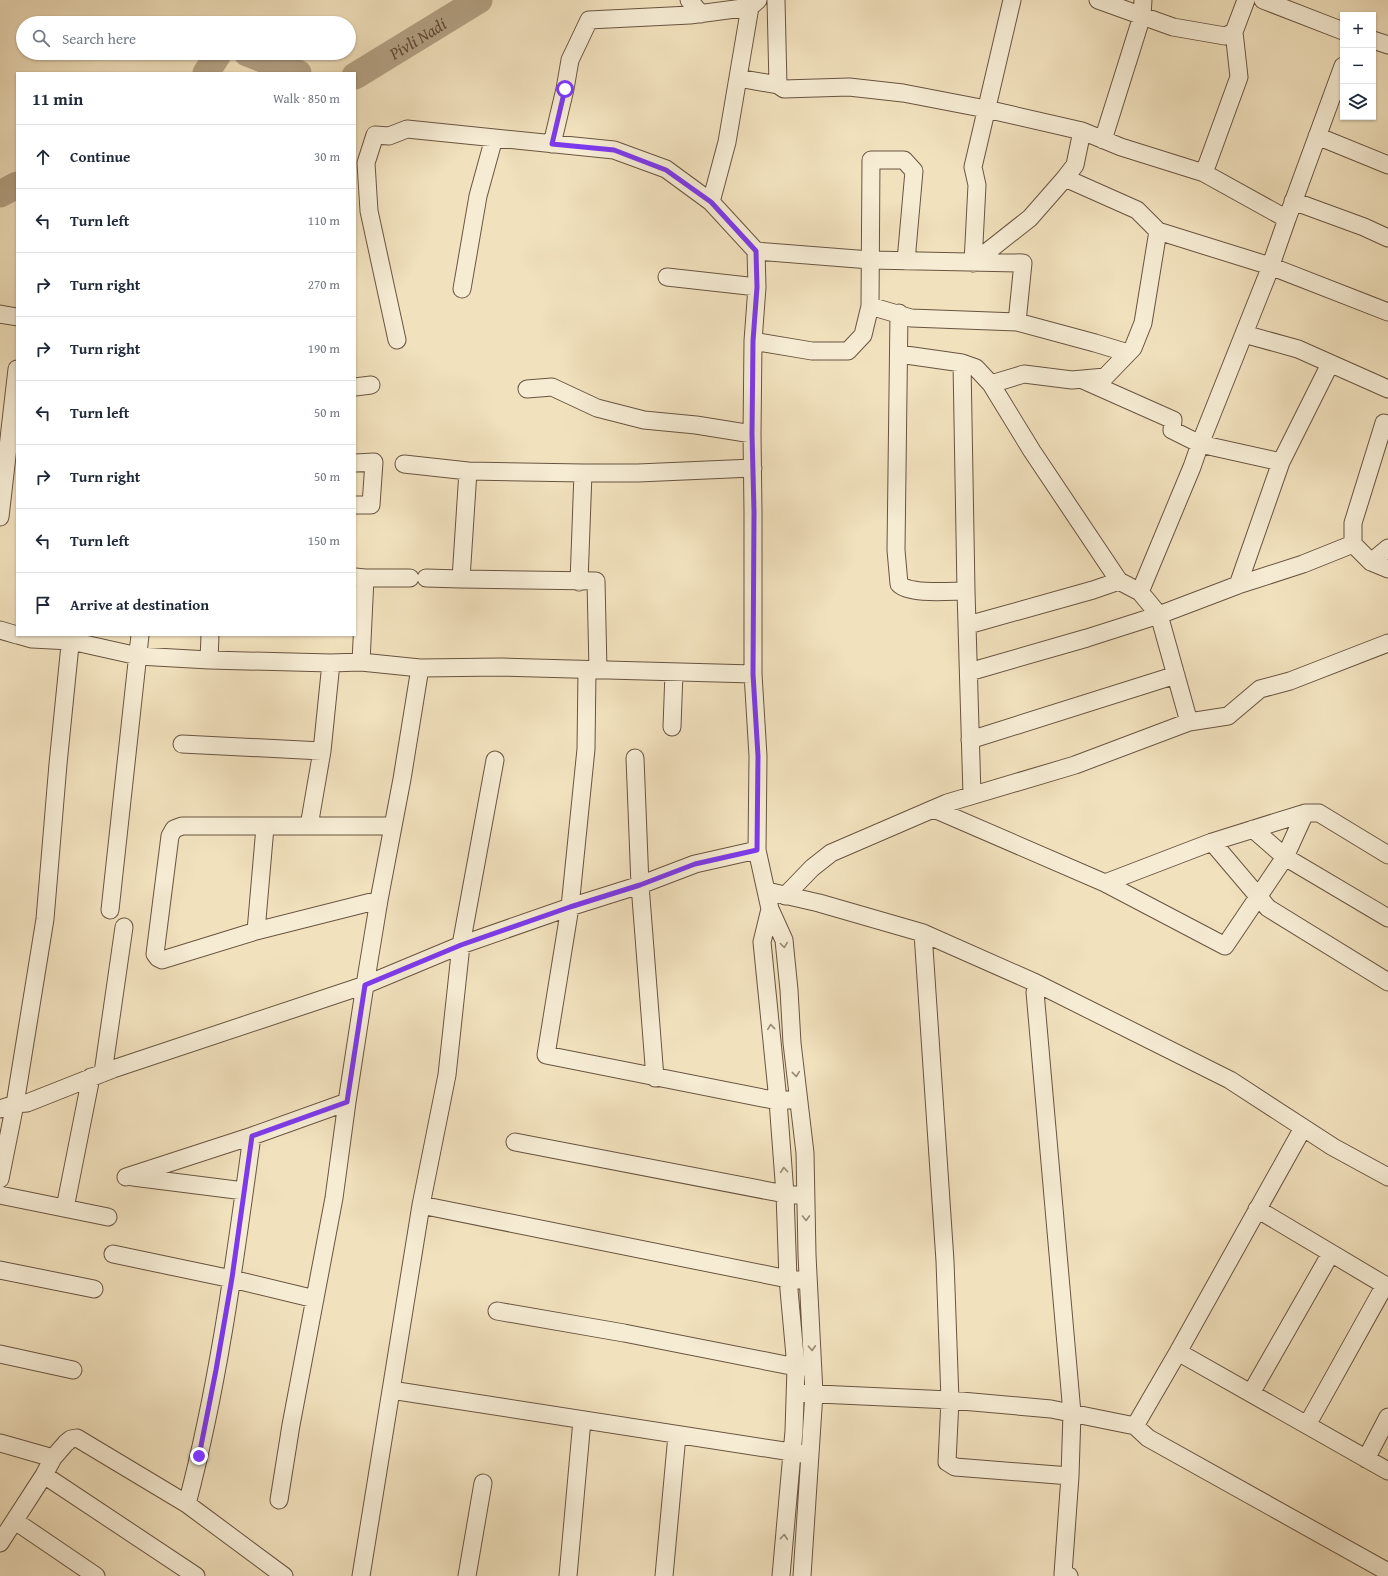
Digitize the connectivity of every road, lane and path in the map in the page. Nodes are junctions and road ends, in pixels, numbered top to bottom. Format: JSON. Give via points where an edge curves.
{"nodes":[{"id":1,"x":689,"y":0,"type":"edge"},
{"id":2,"x":776,"y":0,"type":"edge"},
{"id":3,"x":1012,"y":0,"type":"edge"},
{"id":4,"x":1098,"y":0,"type":"edge"},
{"id":5,"x":1246,"y":0,"type":"edge"},
{"id":6,"x":1262,"y":0,"type":"edge"},
{"id":7,"x":754,"y":3,"type":"edge"},
{"id":8,"x":1143,"y":8,"type":"edge"},
{"id":9,"x":701,"y":14,"type":"junction"},
{"id":10,"x":1340,"y":30,"type":"edge"},
{"id":11,"x":1234,"y":32,"type":"junction"},
{"id":12,"x":1376,"y":41,"type":"edge"},
{"id":13,"x":1388,"y":44,"type":"edge"},
{"id":14,"x":1340,"y":74,"type":"edge"},
{"id":15,"x":738,"y":78,"type":"junction"},
{"id":16,"x":778,"y":85,"type":"junction"},
{"id":17,"x":986,"y":109,"type":"junction"},
{"id":18,"x":1082,"y":131,"type":"junction"},
{"id":19,"x":1317,"y":136,"type":"junction"},
{"id":20,"x":494,"y":138,"type":"junction"},
{"id":21,"x":1103,"y":140,"type":"junction"},
{"id":22,"x":552,"y":144,"type":"junction"},
{"id":23,"x":1388,"y":165,"type":"edge"},
{"id":24,"x":1204,"y":173,"type":"junction"},
{"id":25,"x":1065,"y":178,"type":"junction"},
{"id":26,"x":1293,"y":201,"type":"junction"},
{"id":27,"x":711,"y":202,"type":"junction"},
{"id":28,"x":1287,"y":218,"type":"junction"},
{"id":29,"x":1158,"y":231,"type":"junction"},
{"id":30,"x":1388,"y":238,"type":"edge"},
{"id":31,"x":756,"y":251,"type":"junction"},
{"id":32,"x":870,"y":260,"type":"junction"},
{"id":33,"x":906,"y":261,"type":"junction"},
{"id":34,"x":973,"y":263,"type":"junction"},
{"id":35,"x":1270,"y":266,"type":"junction"},
{"id":36,"x":667,"y":277,"type":"dead end"},
{"id":37,"x":757,"y":287,"type":"junction"},
{"id":38,"x":462,"y":289,"type":"dead end"},
{"id":39,"x":870,"y":306,"type":"junction"},
{"id":40,"x":1388,"y":312,"type":"edge"},
{"id":41,"x":899,"y":313,"type":"junction"},
{"id":42,"x":0,"y":314,"type":"edge"},
{"id":43,"x":16,"y":317,"type":"edge"},
{"id":44,"x":1018,"y":322,"type":"junction"},
{"id":45,"x":1244,"y":334,"type":"junction"},
{"id":46,"x":397,"y":340,"type":"dead end"},
{"id":47,"x":753,"y":341,"type":"junction"},
{"id":48,"x":898,"y":354,"type":"junction"},
{"id":49,"x":1128,"y":354,"type":"junction"},
{"id":50,"x":962,"y":363,"type":"junction"},
{"id":51,"x":1330,"y":364,"type":"junction"},
{"id":52,"x":16,"y":378,"type":"edge"},
{"id":53,"x":1081,"y":379,"type":"junction"},
{"id":54,"x":991,"y":384,"type":"junction"},
{"id":55,"x":527,"y":389,"type":"dead end"},
{"id":56,"x":1388,"y":389,"type":"edge"},
{"id":57,"x":1384,"y":423,"type":"dead end"},
{"id":58,"x":752,"y":434,"type":"junction"},
{"id":59,"x":1200,"y":444,"type":"junction"},
{"id":60,"x":1281,"y":462,"type":"junction"},
{"id":61,"x":356,"y":463,"type":"edge"},
{"id":62,"x":404,"y":464,"type":"dead end"},
{"id":63,"x":753,"y":468,"type":"junction"},
{"id":64,"x":468,"y":471,"type":"junction"},
{"id":65,"x":583,"y":473,"type":"junction"},
{"id":66,"x":356,"y":505,"type":"edge"},
{"id":67,"x":0,"y":518,"type":"edge"},
{"id":68,"x":1353,"y":544,"type":"junction"},
{"id":69,"x":1388,"y":548,"type":"edge"},
{"id":70,"x":1371,"y":562,"type":"junction"},
{"id":71,"x":1388,"y":569,"type":"edge"},
{"id":72,"x":360,"y":578,"type":"edge"},
{"id":73,"x":461,"y":579,"type":"junction"},
{"id":74,"x":1119,"y":581,"type":"junction"},
{"id":75,"x":579,"y":582,"type":"junction"},
{"id":76,"x":1238,"y":586,"type":"junction"},
{"id":77,"x":966,"y":591,"type":"junction"},
{"id":78,"x":1140,"y":592,"type":"junction"},
{"id":79,"x":1159,"y":615,"type":"junction"},
{"id":80,"x":968,"y":625,"type":"junction"},
{"id":81,"x":0,"y":630,"type":"edge"},
{"id":82,"x":16,"y":635,"type":"edge"},
{"id":83,"x":21,"y":636,"type":"edge"},
{"id":84,"x":140,"y":636,"type":"edge"},
{"id":85,"x":210,"y":636,"type":"edge"},
{"id":86,"x":71,"y":638,"type":"edge"},
{"id":87,"x":1388,"y":642,"type":"edge"},
{"id":88,"x":138,"y":656,"type":"junction"},
{"id":89,"x":209,"y":660,"type":"junction"},
{"id":90,"x":361,"y":662,"type":"junction"},
{"id":91,"x":331,"y":663,"type":"junction"},
{"id":92,"x":420,"y":668,"type":"junction"},
{"id":93,"x":593,"y":670,"type":"junction"},
{"id":94,"x":674,"y":672,"type":"junction"},
{"id":95,"x":968,"y":672,"type":"junction"},
{"id":96,"x":753,"y":674,"type":"junction"},
{"id":97,"x":1176,"y":675,"type":"junction"},
{"id":98,"x":1189,"y":722,"type":"junction"},
{"id":99,"x":672,"y":727,"type":"dead end"},
{"id":100,"x":970,"y":740,"type":"junction"},
{"id":101,"x":182,"y":744,"type":"dead end"},
{"id":102,"x":322,"y":751,"type":"junction"},
{"id":103,"x":634,"y":758,"type":"dead end"},
{"id":104,"x":496,"y":760,"type":"dead end"},
{"id":105,"x":972,"y":795,"type":"junction"},
{"id":106,"x":934,"y":809,"type":"junction"},
{"id":107,"x":1305,"y":813,"type":"junction"},
{"id":108,"x":309,"y":826,"type":"junction"},
{"id":109,"x":393,"y":826,"type":"junction"},
{"id":110,"x":266,"y":827,"type":"junction"},
{"id":111,"x":1253,"y":829,"type":"junction"},
{"id":112,"x":1212,"y":842,"type":"junction"},
{"id":113,"x":757,"y":850,"type":"junction"},
{"id":114,"x":1388,"y":855,"type":"edge"},
{"id":115,"x":1285,"y":857,"type":"junction"},
{"id":116,"x":1105,"y":883,"type":"junction"},
{"id":117,"x":640,"y":885,"type":"junction"},
{"id":118,"x":767,"y":891,"type":"junction"},
{"id":119,"x":785,"y":896,"type":"junction"},
{"id":120,"x":1258,"y":896,"type":"junction"},
{"id":121,"x":379,"y":900,"type":"junction"},
{"id":122,"x":570,"y":907,"type":"junction"},
{"id":123,"x":770,"y":909,"type":"junction"},
{"id":124,"x":110,"y":910,"type":"dead end"},
{"id":125,"x":1388,"y":918,"type":"edge"},
{"id":126,"x":124,"y":927,"type":"dead end"},
{"id":127,"x":256,"y":930,"type":"junction"},
{"id":128,"x":923,"y":933,"type":"junction"},
{"id":129,"x":461,"y":945,"type":"junction"},
{"id":130,"x":1388,"y":982,"type":"edge"},
{"id":131,"x":365,"y":985,"type":"junction"},
{"id":132,"x":1035,"y":992,"type":"dead end"},
{"id":133,"x":97,"y":1075,"type":"junction"},
{"id":134,"x":655,"y":1078,"type":"junction"},
{"id":135,"x":798,"y":1098,"type":"junction"},
{"id":136,"x":778,"y":1101,"type":"junction"},
{"id":137,"x":347,"y":1102,"type":"junction"},
{"id":138,"x":8,"y":1106,"type":"edge"},
{"id":139,"x":1303,"y":1128,"type":"junction"},
{"id":140,"x":252,"y":1136,"type":"junction"},
{"id":141,"x":515,"y":1142,"type":"dead end"},
{"id":142,"x":1388,"y":1177,"type":"edge"},
{"id":143,"x":0,"y":1179,"type":"edge"},
{"id":144,"x":244,"y":1191,"type":"junction"},
{"id":145,"x":785,"y":1194,"type":"junction"},
{"id":146,"x":0,"y":1195,"type":"edge"},
{"id":147,"x":806,"y":1195,"type":"junction"},
{"id":148,"x":421,"y":1205,"type":"junction"},
{"id":149,"x":65,"y":1208,"type":"junction"},
{"id":150,"x":1258,"y":1209,"type":"junction"},
{"id":151,"x":108,"y":1217,"type":"dead end"},
{"id":152,"x":1331,"y":1253,"type":"junction"},
{"id":153,"x":114,"y":1254,"type":"dead end"},
{"id":154,"x":0,"y":1270,"type":"edge"},
{"id":155,"x":232,"y":1278,"type":"junction"},
{"id":156,"x":788,"y":1280,"type":"junction"},
{"id":157,"x":809,"y":1280,"type":"junction"},
{"id":158,"x":1386,"y":1286,"type":"edge"},
{"id":159,"x":94,"y":1289,"type":"dead end"},
{"id":160,"x":315,"y":1299,"type":"junction"},
{"id":161,"x":497,"y":1311,"type":"dead end"},
{"id":162,"x":1178,"y":1352,"type":"junction"},
{"id":163,"x":0,"y":1354,"type":"edge"},
{"id":164,"x":796,"y":1367,"type":"junction"},
{"id":165,"x":814,"y":1367,"type":"junction"},
{"id":166,"x":73,"y":1370,"type":"dead end"},
{"id":167,"x":391,"y":1390,"type":"junction"},
{"id":168,"x":796,"y":1393,"type":"junction"},
{"id":169,"x":814,"y":1393,"type":"junction"},
{"id":170,"x":1250,"y":1393,"type":"junction"},
{"id":171,"x":950,"y":1400,"type":"junction"},
{"id":172,"x":1072,"y":1414,"type":"junction"},
{"id":173,"x":1388,"y":1417,"type":"edge"},
{"id":174,"x":582,"y":1420,"type":"junction"},
{"id":175,"x":1307,"y":1425,"type":"junction"},
{"id":176,"x":1135,"y":1426,"type":"junction"},
{"id":177,"x":677,"y":1435,"type":"junction"},
{"id":178,"x":0,"y":1443,"type":"edge"},
{"id":179,"x":792,"y":1452,"type":"junction"},
{"id":180,"x":810,"y":1455,"type":"junction"},
{"id":181,"x":53,"y":1458,"type":"junction"},
{"id":182,"x":1366,"y":1459,"type":"junction"},
{"id":183,"x":1388,"y":1471,"type":"edge"},
{"id":184,"x":44,"y":1474,"type":"junction"},
{"id":185,"x":1070,"y":1476,"type":"junction"},
{"id":186,"x":483,"y":1483,"type":"dead end"},
{"id":187,"x":279,"y":1500,"type":"dead end"},
{"id":188,"x":187,"y":1504,"type":"junction"},
{"id":189,"x":15,"y":1521,"type":"junction"},
{"id":190,"x":0,"y":1543,"type":"edge"},
{"id":191,"x":1388,"y":1572,"type":"edge"},
{"id":192,"x":1065,"y":1575,"type":"edge"},
{"id":193,"x":96,"y":1576,"type":"edge"},
{"id":194,"x":196,"y":1576,"type":"edge"},
{"id":195,"x":284,"y":1576,"type":"edge"},
{"id":196,"x":361,"y":1576,"type":"edge"},
{"id":197,"x":467,"y":1576,"type":"edge"},
{"id":198,"x":568,"y":1576,"type":"edge"},
{"id":199,"x":664,"y":1576,"type":"edge"},
{"id":200,"x":781,"y":1576,"type":"edge"},
{"id":201,"x":802,"y":1576,"type":"edge"}],
"edges":[{"from":1,"to":9,"type":"street"},
{"from":2,"to":16,"type":"street"},
{"from":3,"to":17,"type":"street"},
{"from":4,"to":8,"type":"street"},
{"from":5,"to":11,"type":"street"},
{"from":6,"to":10,"type":"street"},
{"from":7,"to":9,"type":"street"},
{"from":7,"to":15,"type":"street"},
{"from":8,"to":11,"type":"street","via":[[1173,27],[1225,36]]},
{"from":8,"to":21,"type":"street"},
{"from":9,"to":22,"type":"street","via":[[589,20],[570,60]]},
{"from":11,"to":24,"type":"street","via":[[1238,77]]},
{"from":12,"to":13,"type":"street"},
{"from":14,"to":19,"type":"street"},
{"from":15,"to":16,"type":"street"},
{"from":15,"to":27,"type":"street","via":[[727,142]]},
{"from":16,"to":17,"type":"street","via":[[784,89],[849,87],[903,93]]},
{"from":17,"to":18,"type":"street"},
{"from":17,"to":34,"type":"street","via":[[973,167],[977,185]]},
{"from":18,"to":21,"type":"street"},
{"from":18,"to":25,"type":"street","via":[[1075,165]]},
{"from":19,"to":23,"type":"street"},
{"from":19,"to":26,"type":"street"},
{"from":20,"to":22,"type":"street"},
{"from":20,"to":38,"type":"street","via":[[478,196]]},
{"from":20,"to":46,"type":"street","via":[[407,129],[389,136],[375,134],[366,163],[369,211]]},
{"from":21,"to":24,"type":"street"},
{"from":22,"to":27,"type":"street","via":[[614,150],[666,170]]},
{"from":24,"to":28,"type":"street"},
{"from":25,"to":29,"type":"street","via":[[1137,210]]},
{"from":25,"to":34,"type":"street","via":[[1030,218]]},
{"from":26,"to":28,"type":"street"},
{"from":26,"to":30,"type":"street"},
{"from":27,"to":31,"type":"street"},
{"from":28,"to":35,"type":"street"},
{"from":29,"to":35,"type":"street"},
{"from":29,"to":49,"type":"street","via":[[1143,323]]},
{"from":31,"to":32,"type":"street"},
{"from":31,"to":37,"type":"street"},
{"from":32,"to":33,"type":"street"},
{"from":32,"to":33,"type":"street","via":[[871,160],[904,160],[914,172]]},
{"from":32,"to":39,"type":"street"},
{"from":33,"to":34,"type":"street"},
{"from":34,"to":44,"type":"street","via":[[1023,263]]},
{"from":35,"to":40,"type":"street"},
{"from":35,"to":45,"type":"street"},
{"from":36,"to":37,"type":"street"},
{"from":37,"to":47,"type":"street"},
{"from":39,"to":41,"type":"street"},
{"from":39,"to":47,"type":"street","via":[[863,334],[848,351],[812,351]]},
{"from":41,"to":44,"type":"street","via":[[911,318]]},
{"from":41,"to":48,"type":"street"},
{"from":42,"to":43,"type":"street"},
{"from":44,"to":49,"type":"street"},
{"from":45,"to":51,"type":"street","via":[[1298,349]]},
{"from":45,"to":59,"type":"street"},
{"from":47,"to":58,"type":"street"},
{"from":48,"to":50,"type":"street"},
{"from":48,"to":77,"type":"street","via":[[896,550],[899,584],[903,588],[913,590]]},
{"from":49,"to":53,"type":"street","via":[[1105,377]]},
{"from":50,"to":54,"type":"street","via":[[976,368]]},
{"from":50,"to":77,"type":"street"},
{"from":51,"to":56,"type":"street"},
{"from":51,"to":60,"type":"street"},
{"from":52,"to":67,"type":"street"},
{"from":53,"to":54,"type":"street","via":[[1024,374]]},
{"from":53,"to":59,"type":"street","via":[[1173,420],[1172,430]]},
{"from":54,"to":74,"type":"street"},
{"from":55,"to":58,"type":"street","via":[[552,387],[597,408],[644,420]]},
{"from":57,"to":68,"type":"street","via":[[1353,523]]},
{"from":58,"to":63,"type":"street"},
{"from":59,"to":60,"type":"street"},
{"from":59,"to":78,"type":"street"},
{"from":60,"to":76,"type":"street"},
{"from":61,"to":66,"type":"street","via":[[374,462],[371,505]]},
{"from":62,"to":64,"type":"street"},
{"from":63,"to":65,"type":"street"},
{"from":63,"to":96,"type":"street"},
{"from":64,"to":65,"type":"street"},
{"from":64,"to":73,"type":"street"},
{"from":65,"to":75,"type":"street"},
{"from":68,"to":70,"type":"street"},
{"from":68,"to":76,"type":"street"},
{"from":69,"to":70,"type":"street"},
{"from":70,"to":71,"type":"street"},
{"from":72,"to":73,"type":"street"},
{"from":72,"to":90,"type":"street"},
{"from":73,"to":75,"type":"street"},
{"from":74,"to":78,"type":"street"},
{"from":74,"to":80,"type":"street"},
{"from":75,"to":93,"type":"street","via":[[596,581]]},
{"from":76,"to":79,"type":"street"},
{"from":77,"to":80,"type":"street"},
{"from":78,"to":79,"type":"street"},
{"from":79,"to":95,"type":"street"},
{"from":79,"to":97,"type":"street"},
{"from":80,"to":95,"type":"street"},
{"from":81,"to":82,"type":"street"},
{"from":83,"to":86,"type":"street","via":[[32,639]]},
{"from":84,"to":88,"type":"street"},
{"from":85,"to":89,"type":"street"},
{"from":86,"to":88,"type":"street"},
{"from":86,"to":138,"type":"street","via":[[45,919]]},
{"from":87,"to":98,"type":"street","via":[[1290,681],[1260,689],[1228,716]]},
{"from":88,"to":89,"type":"street"},
{"from":88,"to":124,"type":"street"},
{"from":89,"to":91,"type":"street"},
{"from":90,"to":91,"type":"street"},
{"from":90,"to":92,"type":"street"},
{"from":91,"to":102,"type":"street"},
{"from":92,"to":93,"type":"street"},
{"from":92,"to":109,"type":"street"},
{"from":93,"to":94,"type":"street"},
{"from":93,"to":122,"type":"street"},
{"from":94,"to":96,"type":"street"},
{"from":94,"to":99,"type":"street"},
{"from":95,"to":100,"type":"street"},
{"from":96,"to":113,"type":"street","via":[[758,756]]},
{"from":97,"to":98,"type":"street"},
{"from":97,"to":100,"type":"street"},
{"from":98,"to":105,"type":"street","via":[[1075,764]]},
{"from":100,"to":105,"type":"street"},
{"from":101,"to":102,"type":"street"},
{"from":102,"to":108,"type":"street"},
{"from":103,"to":117,"type":"street"},
{"from":104,"to":129,"type":"street"},
{"from":105,"to":106,"type":"street"},
{"from":106,"to":116,"type":"street"},
{"from":106,"to":119,"type":"street","via":[[831,853],[812,868]]},
{"from":107,"to":111,"type":"street"},
{"from":107,"to":114,"type":"street","via":[[1319,812]]},
{"from":107,"to":115,"type":"street"},
{"from":108,"to":109,"type":"street"},
{"from":108,"to":110,"type":"street"},
{"from":109,"to":121,"type":"street"},
{"from":110,"to":127,"type":"street"},
{"from":110,"to":127,"type":"street","via":[[182,826],[174,829],[170,836],[155,954],[162,960]]},
{"from":111,"to":112,"type":"street"},
{"from":111,"to":115,"type":"street"},
{"from":112,"to":116,"type":"street"},
{"from":112,"to":120,"type":"street"},
{"from":113,"to":117,"type":"street","via":[[695,864]]},
{"from":113,"to":118,"type":"street"},
{"from":115,"to":120,"type":"street"},
{"from":115,"to":125,"type":"street"},
{"from":116,"to":120,"type":"street","via":[[1225,946]]},
{"from":117,"to":122,"type":"street"},
{"from":117,"to":134,"type":"street"},
{"from":118,"to":119,"type":"street"},
{"from":118,"to":123,"type":"street"},
{"from":119,"to":128,"type":"street"},
{"from":120,"to":130,"type":"street","via":[[1268,908]]},
{"from":121,"to":127,"type":"street"},
{"from":121,"to":131,"type":"street"},
{"from":122,"to":129,"type":"street"},
{"from":122,"to":134,"type":"street","via":[[546,1055]]},
{"from":123,"to":135,"type":"street","one_way":true,"via":[[784,940]]},
{"from":136,"to":123,"type":"street","one_way":true,"via":[[762,942]]},
{"from":126,"to":133,"type":"street"},
{"from":128,"to":139,"type":"street","via":[[1036,984],[1230,1080]]},
{"from":128,"to":171,"type":"street","via":[[945,1261]]},
{"from":129,"to":131,"type":"street"},
{"from":129,"to":148,"type":"street","via":[[446,1075]]},
{"from":131,"to":133,"type":"street"},
{"from":131,"to":137,"type":"street"},
{"from":132,"to":172,"type":"street"},
{"from":133,"to":138,"type":"street","via":[[27,1103]]},
{"from":133,"to":149,"type":"street"},
{"from":134,"to":136,"type":"street"},
{"from":135,"to":136,"type":"street"},
{"from":135,"to":147,"type":"street"},
{"from":145,"to":136,"type":"street","one_way":true},
{"from":137,"to":140,"type":"street"},
{"from":137,"to":160,"type":"street","via":[[334,1198]]},
{"from":138,"to":143,"type":"street"},
{"from":139,"to":142,"type":"street","via":[[1332,1148]]},
{"from":139,"to":150,"type":"street"},
{"from":140,"to":144,"type":"street"},
{"from":140,"to":144,"type":"street","via":[[126,1176]]},
{"from":141,"to":145,"type":"street"},
{"from":144,"to":155,"type":"street"},
{"from":145,"to":147,"type":"street"},
{"from":145,"to":156,"type":"street"},
{"from":146,"to":149,"type":"street"},
{"from":147,"to":157,"type":"street","one_way":true},
{"from":148,"to":156,"type":"street"},
{"from":148,"to":167,"type":"street"},
{"from":149,"to":151,"type":"street"},
{"from":150,"to":152,"type":"street"},
{"from":150,"to":162,"type":"street"},
{"from":152,"to":158,"type":"street"},
{"from":152,"to":170,"type":"street"},
{"from":153,"to":155,"type":"street"},
{"from":154,"to":159,"type":"street"},
{"from":155,"to":160,"type":"street"},
{"from":155,"to":188,"type":"street","via":[[199,1456]]},
{"from":156,"to":157,"type":"street"},
{"from":156,"to":164,"type":"street"},
{"from":157,"to":165,"type":"street","one_way":true},
{"from":158,"to":175,"type":"street"},
{"from":160,"to":187,"type":"street"},
{"from":161,"to":164,"type":"street"},
{"from":162,"to":170,"type":"street"},
{"from":162,"to":176,"type":"street"},
{"from":163,"to":166,"type":"street"},
{"from":164,"to":165,"type":"street"},
{"from":164,"to":168,"type":"street"},
{"from":165,"to":169,"type":"street"},
{"from":167,"to":174,"type":"street"},
{"from":167,"to":196,"type":"street"},
{"from":168,"to":169,"type":"street"},
{"from":168,"to":179,"type":"street"},
{"from":169,"to":171,"type":"street"},
{"from":169,"to":180,"type":"street"},
{"from":170,"to":175,"type":"street"},
{"from":171,"to":172,"type":"street","via":[[1051,1409]]},
{"from":171,"to":185,"type":"street","via":[[948,1462],[955,1467]]},
{"from":172,"to":176,"type":"street"},
{"from":172,"to":185,"type":"street"},
{"from":173,"to":182,"type":"street"},
{"from":174,"to":177,"type":"street"},
{"from":174,"to":198,"type":"street"},
{"from":175,"to":182,"type":"street"},
{"from":176,"to":191,"type":"street","via":[[1148,1438]]},
{"from":177,"to":179,"type":"street"},
{"from":177,"to":199,"type":"street"},
{"from":178,"to":181,"type":"street"},
{"from":179,"to":180,"type":"street"},
{"from":200,"to":179,"type":"street","one_way":true},
{"from":180,"to":201,"type":"street"},
{"from":181,"to":184,"type":"street"},
{"from":181,"to":188,"type":"street","via":[[66,1443],[77,1438]]},
{"from":182,"to":183,"type":"street"},
{"from":184,"to":189,"type":"street"},
{"from":184,"to":194,"type":"street"},
{"from":185,"to":192,"type":"street"},
{"from":186,"to":197,"type":"street"},
{"from":188,"to":195,"type":"street"},
{"from":189,"to":190,"type":"street"},
{"from":189,"to":193,"type":"street"}]}
